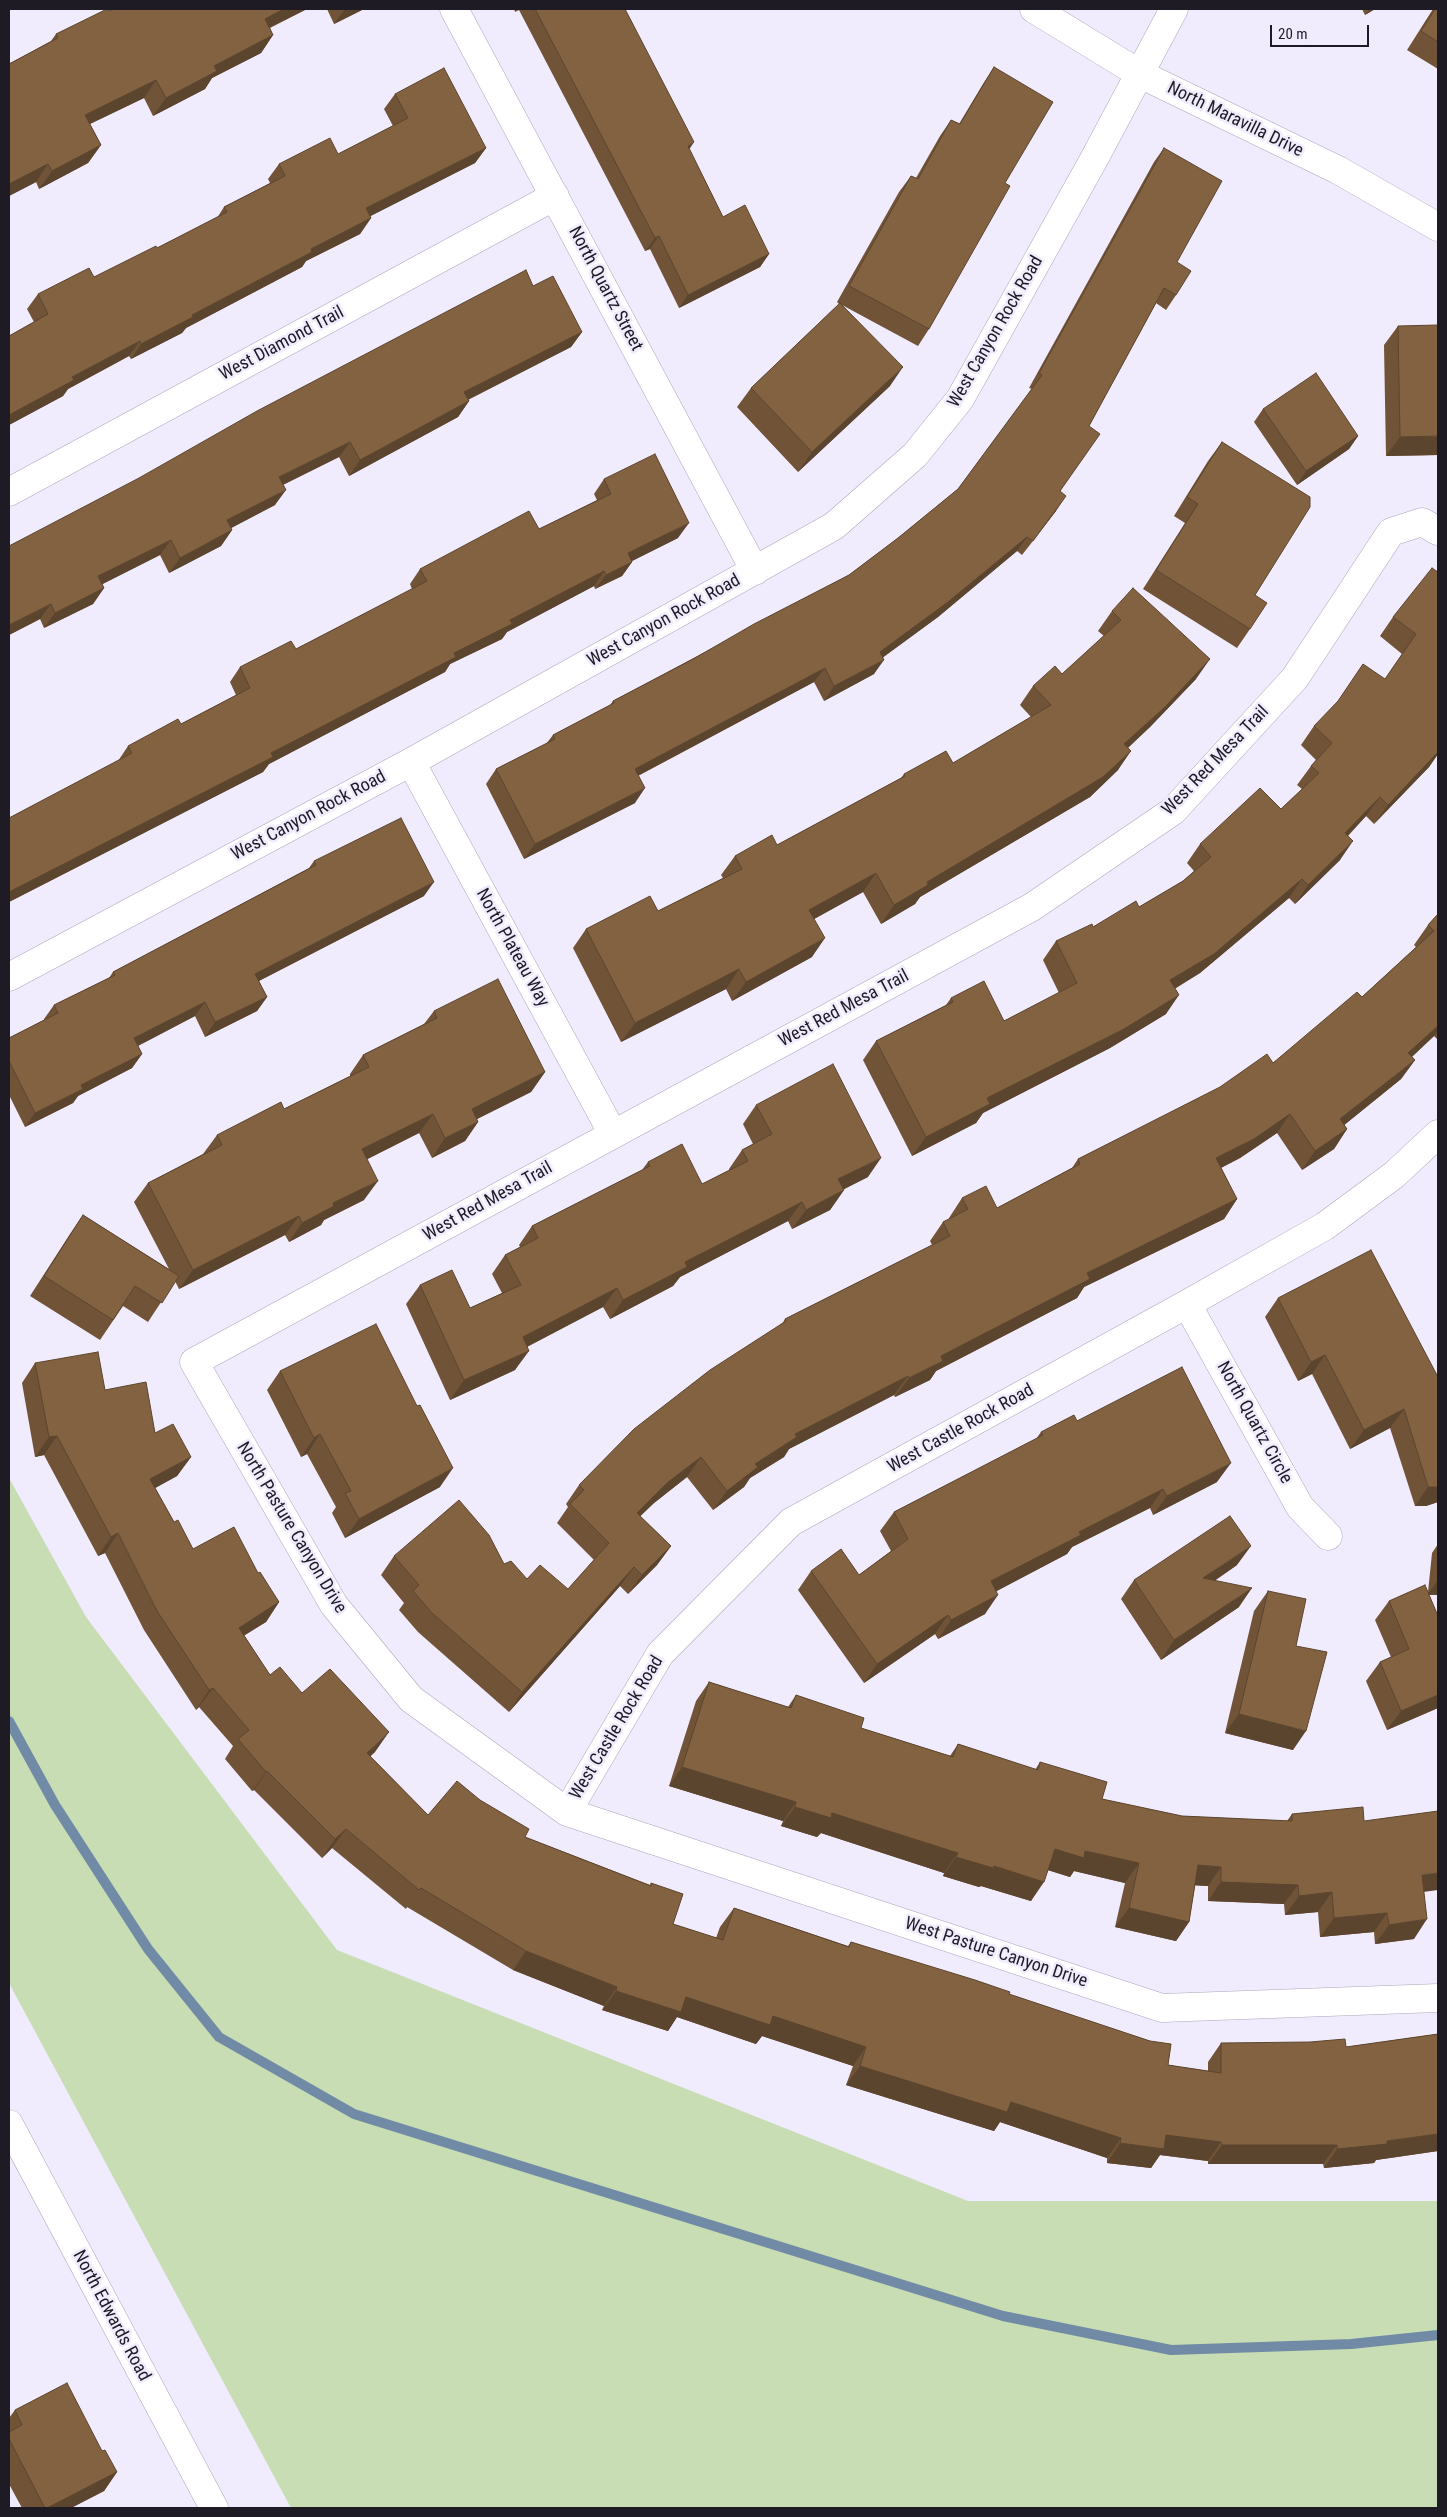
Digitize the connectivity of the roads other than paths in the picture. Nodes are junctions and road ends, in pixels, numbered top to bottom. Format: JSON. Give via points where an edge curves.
{"nodes":[{"id":1,"x":454,"y":9,"type":"edge"},
{"id":2,"x":1034,"y":9,"type":"edge"},
{"id":3,"x":1174,"y":9,"type":"edge"},
{"id":4,"x":1140,"y":74,"type":"junction"},
{"id":5,"x":555,"y":196,"type":"junction"},
{"id":6,"x":1438,"y":227,"type":"edge"},
{"id":7,"x":9,"y":492,"type":"edge"},
{"id":8,"x":1438,"y":531,"type":"edge"},
{"id":9,"x":755,"y":571,"type":"junction"},
{"id":10,"x":411,"y":762,"type":"junction"},
{"id":11,"x":9,"y":977,"type":"edge"},
{"id":12,"x":613,"y":1134,"type":"junction"},
{"id":13,"x":1438,"y":1134,"type":"edge"},
{"id":14,"x":1187,"y":1304,"type":"junction"},
{"id":15,"x":194,"y":1362,"type":"joint"},
{"id":16,"x":1328,"y":1536,"type":"dead end"},
{"id":17,"x":567,"y":1812,"type":"junction"},
{"id":18,"x":1438,"y":1998,"type":"edge"},
{"id":19,"x":9,"y":2124,"type":"edge"},
{"id":20,"x":214,"y":2508,"type":"edge"}],
"edges":[{"from":1,"to":5,"type":"street","name":"North Quartz Street"},
{"from":2,"to":4,"type":"street","name":"North Maravilla Drive"},
{"from":3,"to":4,"type":"street","name":"West Canyon Rock Road"},
{"from":4,"to":6,"type":"street","name":"North Maravilla Drive","via":[[1338,170]]},
{"from":4,"to":9,"type":"street","name":"West Canyon Rock Road","via":[[960,398],[915,455],[834,526]]},
{"from":5,"to":7,"type":"street","name":"West Diamond Trail"},
{"from":5,"to":9,"type":"street","name":"North Quartz Street"},
{"from":8,"to":12,"type":"street","name":"West Red Mesa Trail","via":[[1422,522],[1391,532],[1296,678],[1173,811],[1032,907]]},
{"from":9,"to":10,"type":"street","name":"West Canyon Rock Road"},
{"from":10,"to":11,"type":"street","name":"West Canyon Rock Road"},
{"from":10,"to":12,"type":"street","name":"North Plateau Way"},
{"from":12,"to":15,"type":"street","name":"West Red Mesa Trail"},
{"from":13,"to":14,"type":"street","name":"West Castle Rock Road","via":[[1394,1175],[1325,1226]]},
{"from":14,"to":16,"type":"street","name":"North Quartz Circle","via":[[1300,1506]]},
{"from":14,"to":17,"type":"street","name":"West Castle Rock Road","via":[[791,1522],[660,1654]]},
{"from":15,"to":17,"type":"street","name":"North Pasture Canyon Drive","via":[[334,1605],[405,1692]]},
{"from":17,"to":18,"type":"street","name":"West Pasture Canyon Drive","via":[[1162,2008]]},
{"from":19,"to":20,"type":"street","name":"North Edwards Road"}]}
